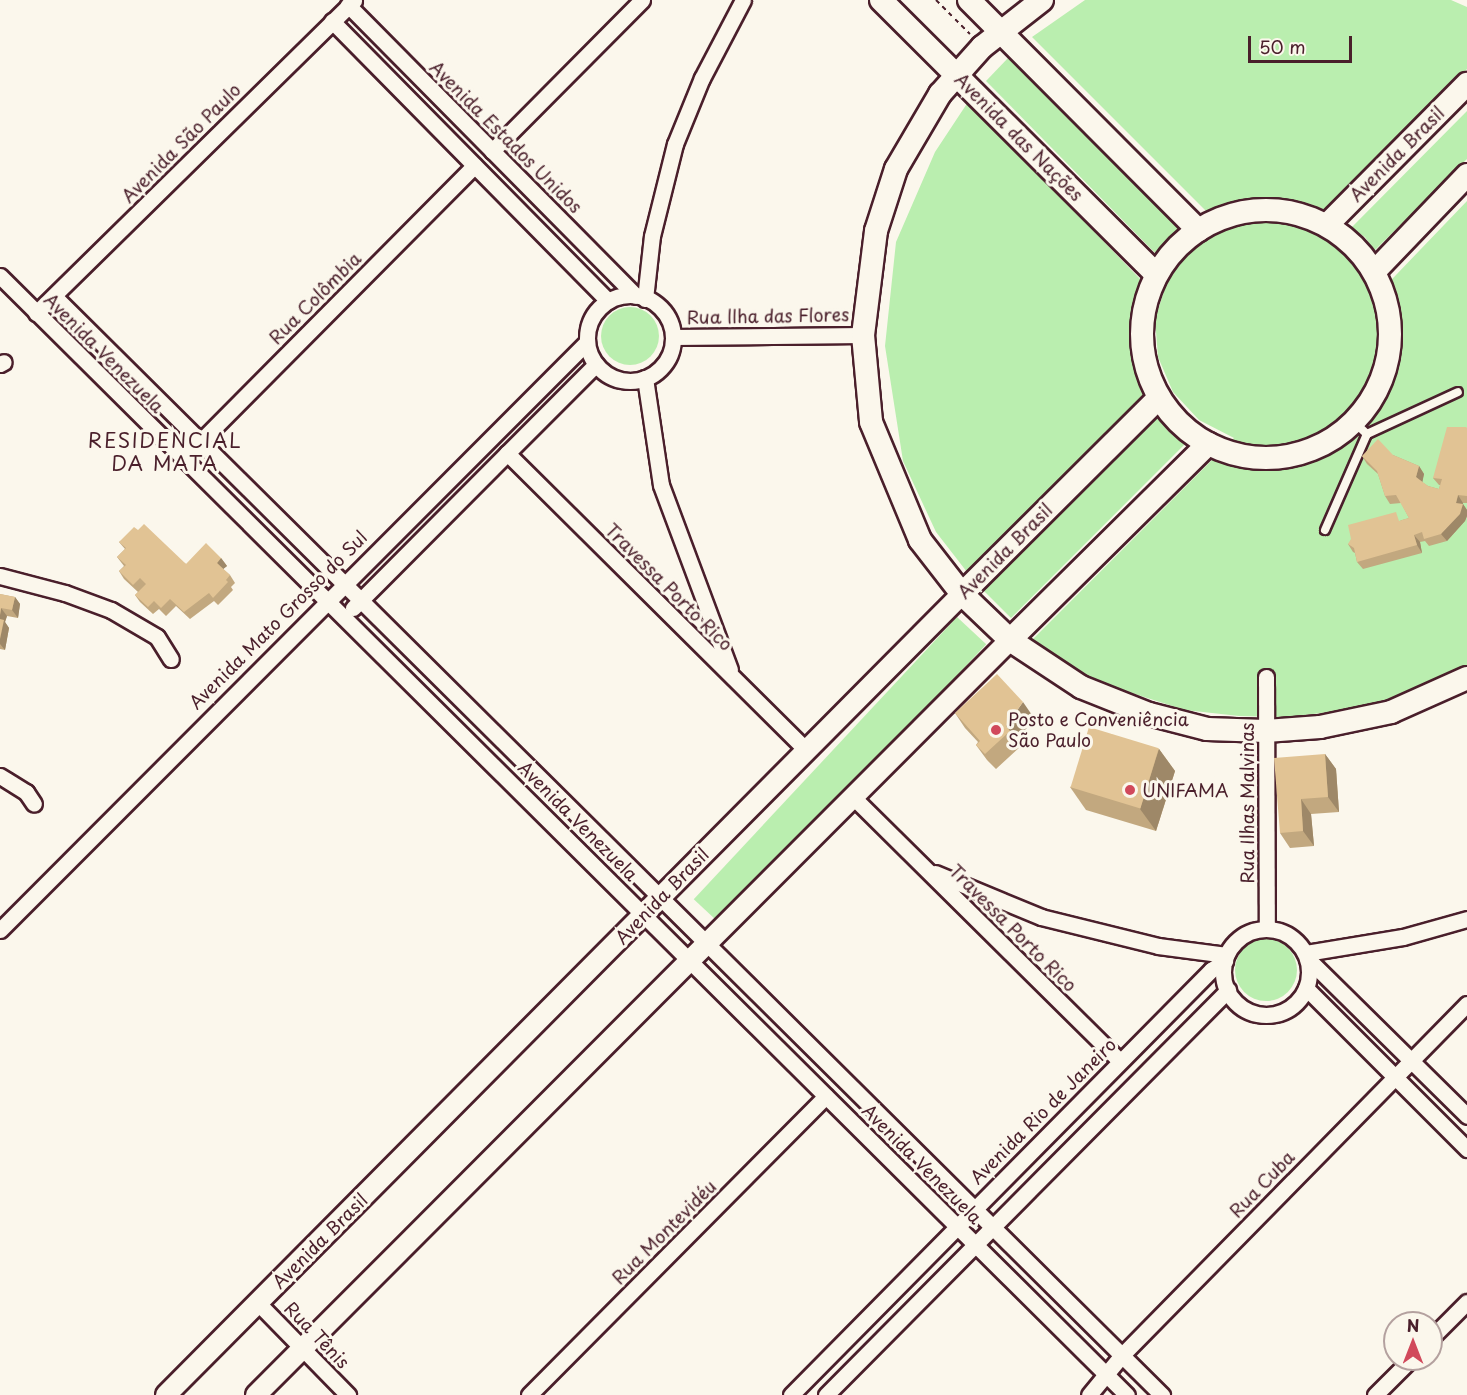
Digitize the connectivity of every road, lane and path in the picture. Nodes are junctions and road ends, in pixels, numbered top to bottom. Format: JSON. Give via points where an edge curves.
{"nodes":[{"id":1,"x":642,"y":0,"type":"edge"},
{"id":2,"x":742,"y":0,"type":"edge"},
{"id":3,"x":881,"y":0,"type":"edge"},
{"id":4,"x":936,"y":0,"type":"edge"},
{"id":5,"x":969,"y":0,"type":"edge"},
{"id":6,"x":1042,"y":0,"type":"edge"},
{"id":7,"x":351,"y":3,"type":"edge"},
{"id":8,"x":332,"y":21,"type":"junction"},
{"id":9,"x":1000,"y":32,"type":"junction"},
{"id":10,"x":982,"y":47,"type":"junction"},
{"id":11,"x":957,"y":74,"type":"junction"},
{"id":12,"x":1467,"y":84,"type":"edge"},
{"id":13,"x":492,"y":151,"type":"junction"},
{"id":14,"x":474,"y":166,"type":"junction"},
{"id":15,"x":1467,"y":175,"type":"edge"},
{"id":16,"x":1327,"y":225,"type":"junction"},
{"id":17,"x":1198,"y":230,"type":"junction"},
{"id":18,"x":1375,"y":271,"type":"junction"},
{"id":19,"x":1156,"y":274,"type":"junction"},
{"id":20,"x":0,"y":276,"type":"edge"},
{"id":21,"x":54,"y":296,"type":"junction"},
{"id":22,"x":640,"y":297,"type":"junction"},
{"id":23,"x":608,"y":301,"type":"junction"},
{"id":24,"x":36,"y":313,"type":"junction"},
{"id":25,"x":863,"y":334,"type":"junction"},
{"id":26,"x":673,"y":337,"type":"junction"},
{"id":27,"x":587,"y":342,"type":"junction"},
{"id":28,"x":596,"y":364,"type":"junction"},
{"id":29,"x":645,"y":378,"type":"junction"},
{"id":30,"x":1458,"y":392,"type":"dead end"},
{"id":31,"x":1159,"y":398,"type":"junction"},
{"id":32,"x":1360,"y":428,"type":"junction"},
{"id":33,"x":200,"y":442,"type":"junction"},
{"id":34,"x":1208,"y":444,"type":"junction"},
{"id":35,"x":507,"y":453,"type":"junction"},
{"id":36,"x":184,"y":458,"type":"junction"},
{"id":37,"x":1325,"y":530,"type":"dead end"},
{"id":38,"x":0,"y":576,"type":"edge"},
{"id":39,"x":342,"y":583,"type":"junction"},
{"id":40,"x":962,"y":594,"type":"junction"},
{"id":41,"x":327,"y":598,"type":"junction"},
{"id":42,"x":360,"y":601,"type":"junction"},
{"id":43,"x":345,"y":616,"type":"junction"},
{"id":44,"x":1010,"y":640,"type":"junction"},
{"id":45,"x":171,"y":659,"type":"dead end"},
{"id":46,"x":1266,"y":677,"type":"dead end"},
{"id":47,"x":1467,"y":678,"type":"edge"},
{"id":48,"x":734,"y":679,"type":"junction"},
{"id":49,"x":1266,"y":731,"type":"junction"},
{"id":50,"x":805,"y":749,"type":"junction"},
{"id":51,"x":0,"y":776,"type":"edge"},
{"id":52,"x":853,"y":797,"type":"junction"},
{"id":53,"x":34,"y":804,"type":"dead end"},
{"id":54,"x":925,"y":868,"type":"junction"},
{"id":55,"x":660,"y":900,"type":"junction"},
{"id":56,"x":645,"y":915,"type":"junction"},
{"id":57,"x":1467,"y":919,"type":"edge"},
{"id":58,"x":1268,"y":929,"type":"junction"},
{"id":59,"x":0,"y":930,"type":"edge"},
{"id":60,"x":706,"y":945,"type":"junction"},
{"id":61,"x":1306,"y":956,"type":"junction"},
{"id":62,"x":1226,"y":958,"type":"junction"},
{"id":63,"x":691,"y":960,"type":"junction"},
{"id":64,"x":1306,"y":988,"type":"junction"},
{"id":65,"x":1228,"y":990,"type":"junction"},
{"id":66,"x":1467,"y":1004,"type":"edge"},
{"id":67,"x":1120,"y":1061,"type":"junction"},
{"id":68,"x":1411,"y":1061,"type":"junction"},
{"id":69,"x":1395,"y":1077,"type":"junction"},
{"id":70,"x":826,"y":1096,"type":"junction"},
{"id":71,"x":1467,"y":1116,"type":"edge"},
{"id":72,"x":1467,"y":1149,"type":"edge"},
{"id":73,"x":974,"y":1209,"type":"junction"},
{"id":74,"x":958,"y":1226,"type":"junction"},
{"id":75,"x":992,"y":1227,"type":"junction"},
{"id":76,"x":976,"y":1244,"type":"junction"},
{"id":77,"x":1467,"y":1302,"type":"edge"},
{"id":78,"x":258,"y":1303,"type":"junction"},
{"id":79,"x":1443,"y":1326,"type":"edge"},
{"id":80,"x":302,"y":1349,"type":"junction"},
{"id":81,"x":1122,"y":1355,"type":"junction"},
{"id":82,"x":1399,"y":1371,"type":"edge"},
{"id":83,"x":1106,"y":1374,"type":"junction"},
{"id":84,"x":166,"y":1395,"type":"edge"},
{"id":85,"x":256,"y":1395,"type":"edge"},
{"id":86,"x":348,"y":1395,"type":"edge"},
{"id":87,"x":529,"y":1395,"type":"edge"},
{"id":88,"x":791,"y":1395,"type":"edge"},
{"id":89,"x":826,"y":1395,"type":"edge"},
{"id":90,"x":1089,"y":1395,"type":"edge"},
{"id":91,"x":1127,"y":1395,"type":"edge"},
{"id":92,"x":1162,"y":1395,"type":"edge"},
{"id":93,"x":1375,"y":1395,"type":"edge"}],
"edges":[{"from":1,"to":13,"type":"street"},
{"from":2,"to":22,"type":"street","via":[[702,78],[675,144]]},
{"from":3,"to":11,"type":"main road","name":"Avenida das Nações"},
{"from":4,"to":10,"type":"path"},
{"from":5,"to":9,"type":"main road"},
{"from":6,"to":9,"type":"main road"},
{"from":7,"to":8,"type":"street","name":"Avenida São Paulo"},
{"from":7,"to":13,"type":"street","name":"Avenida Estados Unidos"},
{"from":8,"to":14,"type":"street"},
{"from":8,"to":21,"type":"street","name":"Avenida São Paulo"},
{"from":9,"to":10,"type":"main road"},
{"from":9,"to":17,"type":"main road"},
{"from":10,"to":11,"type":"main road"},
{"from":11,"to":19,"type":"main road","name":"Avenida das Nações"},
{"from":11,"to":25,"type":"main road","via":[[920,123],[896,169],[876,231]]},
{"from":12,"to":16,"type":"main road","name":"Avenida Brasil"},
{"from":13,"to":22,"type":"street","name":"Avenida Estados Unidos"},
{"from":14,"to":23,"type":"street"},
{"from":14,"to":33,"type":"street","name":"Rua Colômbia"},
{"from":15,"to":18,"type":"main road"},
{"from":16,"to":17,"type":"main road","via":[[1300,213],[1271,209],[1241,211]]},
{"from":16,"to":18,"type":"main road","via":[[1354,245]]},
{"from":17,"to":19,"type":"main road","via":[[1170,253]]},
{"from":18,"to":32,"type":"main road","via":[[1388,305],[1390,350]]},
{"from":19,"to":31,"type":"main road","via":[[1142,315],[1143,358]]},
{"from":20,"to":24,"type":"street","name":"Avenida Venezuela"},
{"from":21,"to":24,"type":"street","name":"Avenida São Paulo"},
{"from":21,"to":33,"type":"street","name":"Avenida Venezuela"},
{"from":22,"to":23,"type":"street"},
{"from":22,"to":26,"type":"street","via":[[662,310]]},
{"from":23,"to":27,"type":"street","via":[[591,318]]},
{"from":24,"to":36,"type":"street","name":"Avenida Venezuela"},
{"from":25,"to":26,"type":"street","name":"Rua llha das Flores"},
{"from":25,"to":40,"type":"main road","via":[[871,422],[893,482],[920,540]]},
{"from":26,"to":29,"type":"street","via":[[666,362]]},
{"from":27,"to":28,"type":"street"},
{"from":27,"to":39,"type":"street","name":"Avenida Mato Grosso do Sul"},
{"from":28,"to":29,"type":"street","via":[[621,380]]},
{"from":28,"to":35,"type":"street"},
{"from":29,"to":48,"type":"street","via":[[661,485],[705,611]]},
{"from":30,"to":32,"type":"lane"},
{"from":31,"to":34,"type":"main road","via":[[1180,424]]},
{"from":31,"to":40,"type":"main road","name":"Avenida Brasil"},
{"from":32,"to":34,"type":"main road","via":[[1285,457],[1246,456]]},
{"from":32,"to":37,"type":"lane"},
{"from":33,"to":36,"type":"street","name":"Rua Colômbia"},
{"from":33,"to":39,"type":"street","name":"Avenida Venezuela"},
{"from":34,"to":44,"type":"main road"},
{"from":35,"to":42,"type":"street"},
{"from":35,"to":48,"type":"street","name":"Travessa Porto Rico"},
{"from":36,"to":41,"type":"street","name":"Avenida Venezuela"},
{"from":38,"to":45,"type":"street","via":[[65,592],[111,610],[157,637]]},
{"from":39,"to":41,"type":"street","name":"Avenida Mato Grosso do Sul"},
{"from":39,"to":42,"type":"street","name":"Avenida Venezuela"},
{"from":40,"to":44,"type":"main road"},
{"from":40,"to":50,"type":"street","name":"Avenida Brasil"},
{"from":41,"to":43,"type":"street","name":"Avenida Venezuela"},
{"from":41,"to":59,"type":"street","name":"Avenida Mato Grosso do Sul"},
{"from":42,"to":43,"type":"street"},
{"from":42,"to":55,"type":"street","name":"Avenida Venezuela"},
{"from":43,"to":56,"type":"street","name":"Avenida Venezuela"},
{"from":44,"to":49,"type":"main road","via":[[1081,687],[1149,714],[1208,729]]},
{"from":44,"to":52,"type":"street"},
{"from":46,"to":49,"type":"street","name":"Rua Ilhas Malvinas"},
{"from":47,"to":49,"type":"main road","via":[[1391,712],[1320,727]]},
{"from":48,"to":50,"type":"street","name":"Travessa Porto Rico"},
{"from":49,"to":58,"type":"street","name":"Rua Ilhas Malvinas"},
{"from":50,"to":55,"type":"street","name":"Avenida Brasil"},
{"from":51,"to":53,"type":"street","via":[[26,792]]},
{"from":52,"to":54,"type":"street","name":"Travessa Porto Rico"},
{"from":52,"to":60,"type":"street"},
{"from":54,"to":62,"type":"street","via":[[982,895],[1041,916],[1158,946]]},
{"from":54,"to":67,"type":"street","name":"Travessa Porto Rico"},
{"from":55,"to":56,"type":"street","name":"Avenida Brasil"},
{"from":55,"to":60,"type":"street","name":"Avenida Venezuela"},
{"from":56,"to":63,"type":"street","name":"Avenida Venezuela"},
{"from":56,"to":78,"type":"street","name":"Avenida Brasil"},
{"from":57,"to":61,"type":"street"},
{"from":58,"to":61,"type":"street","via":[[1285,933]]},
{"from":58,"to":62,"type":"street","via":[[1242,936]]},
{"from":60,"to":63,"type":"street"},
{"from":60,"to":73,"type":"street","name":"Avenida Venezuela"},
{"from":61,"to":64,"type":"street","via":[[1310,968]]},
{"from":61,"to":68,"type":"street"},
{"from":62,"to":65,"type":"street"},
{"from":62,"to":67,"type":"street","name":"Avenida Rio de Janeiro"},
{"from":63,"to":70,"type":"street","name":"Avenida Venezuela"},
{"from":63,"to":80,"type":"street"},
{"from":64,"to":65,"type":"street","via":[[1293,1005],[1269,1015],[1244,1009]]},
{"from":64,"to":69,"type":"street"},
{"from":65,"to":75,"type":"street"},
{"from":66,"to":68,"type":"street","name":"Rua Cuba"},
{"from":67,"to":73,"type":"street","name":"Avenida Rio de Janeiro"},
{"from":68,"to":69,"type":"street","name":"Rua Cuba"},
{"from":68,"to":71,"type":"street"},
{"from":69,"to":72,"type":"street"},
{"from":69,"to":81,"type":"street","name":"Rua Cuba"},
{"from":70,"to":74,"type":"street","name":"Avenida Venezuela"},
{"from":70,"to":87,"type":"street","name":"Rua Montevidéu"},
{"from":73,"to":74,"type":"street","name":"Avenida Rio de Janeiro"},
{"from":73,"to":75,"type":"street","name":"Avenida Venezuela"},
{"from":74,"to":76,"type":"street","name":"Avenida Venezuela"},
{"from":74,"to":88,"type":"street","name":"Avenida Rio de Janeiro"},
{"from":75,"to":76,"type":"street"},
{"from":75,"to":81,"type":"street","name":"Avenida Venezuela"},
{"from":76,"to":83,"type":"street","name":"Avenida Venezuela"},
{"from":76,"to":89,"type":"street"},
{"from":77,"to":79,"type":"street"},
{"from":78,"to":80,"type":"street","name":"Rua Tênis"},
{"from":78,"to":84,"type":"street","name":"Avenida Brasil"},
{"from":80,"to":85,"type":"street"},
{"from":80,"to":86,"type":"street","name":"Rua Tênis"},
{"from":81,"to":83,"type":"street","name":"Rua Cuba"},
{"from":81,"to":92,"type":"street","name":"Avenida Venezuela"},
{"from":82,"to":93,"type":"street"},
{"from":83,"to":90,"type":"street","name":"Rua Cuba"},
{"from":83,"to":91,"type":"street","name":"Avenida Venezuela"}]}
